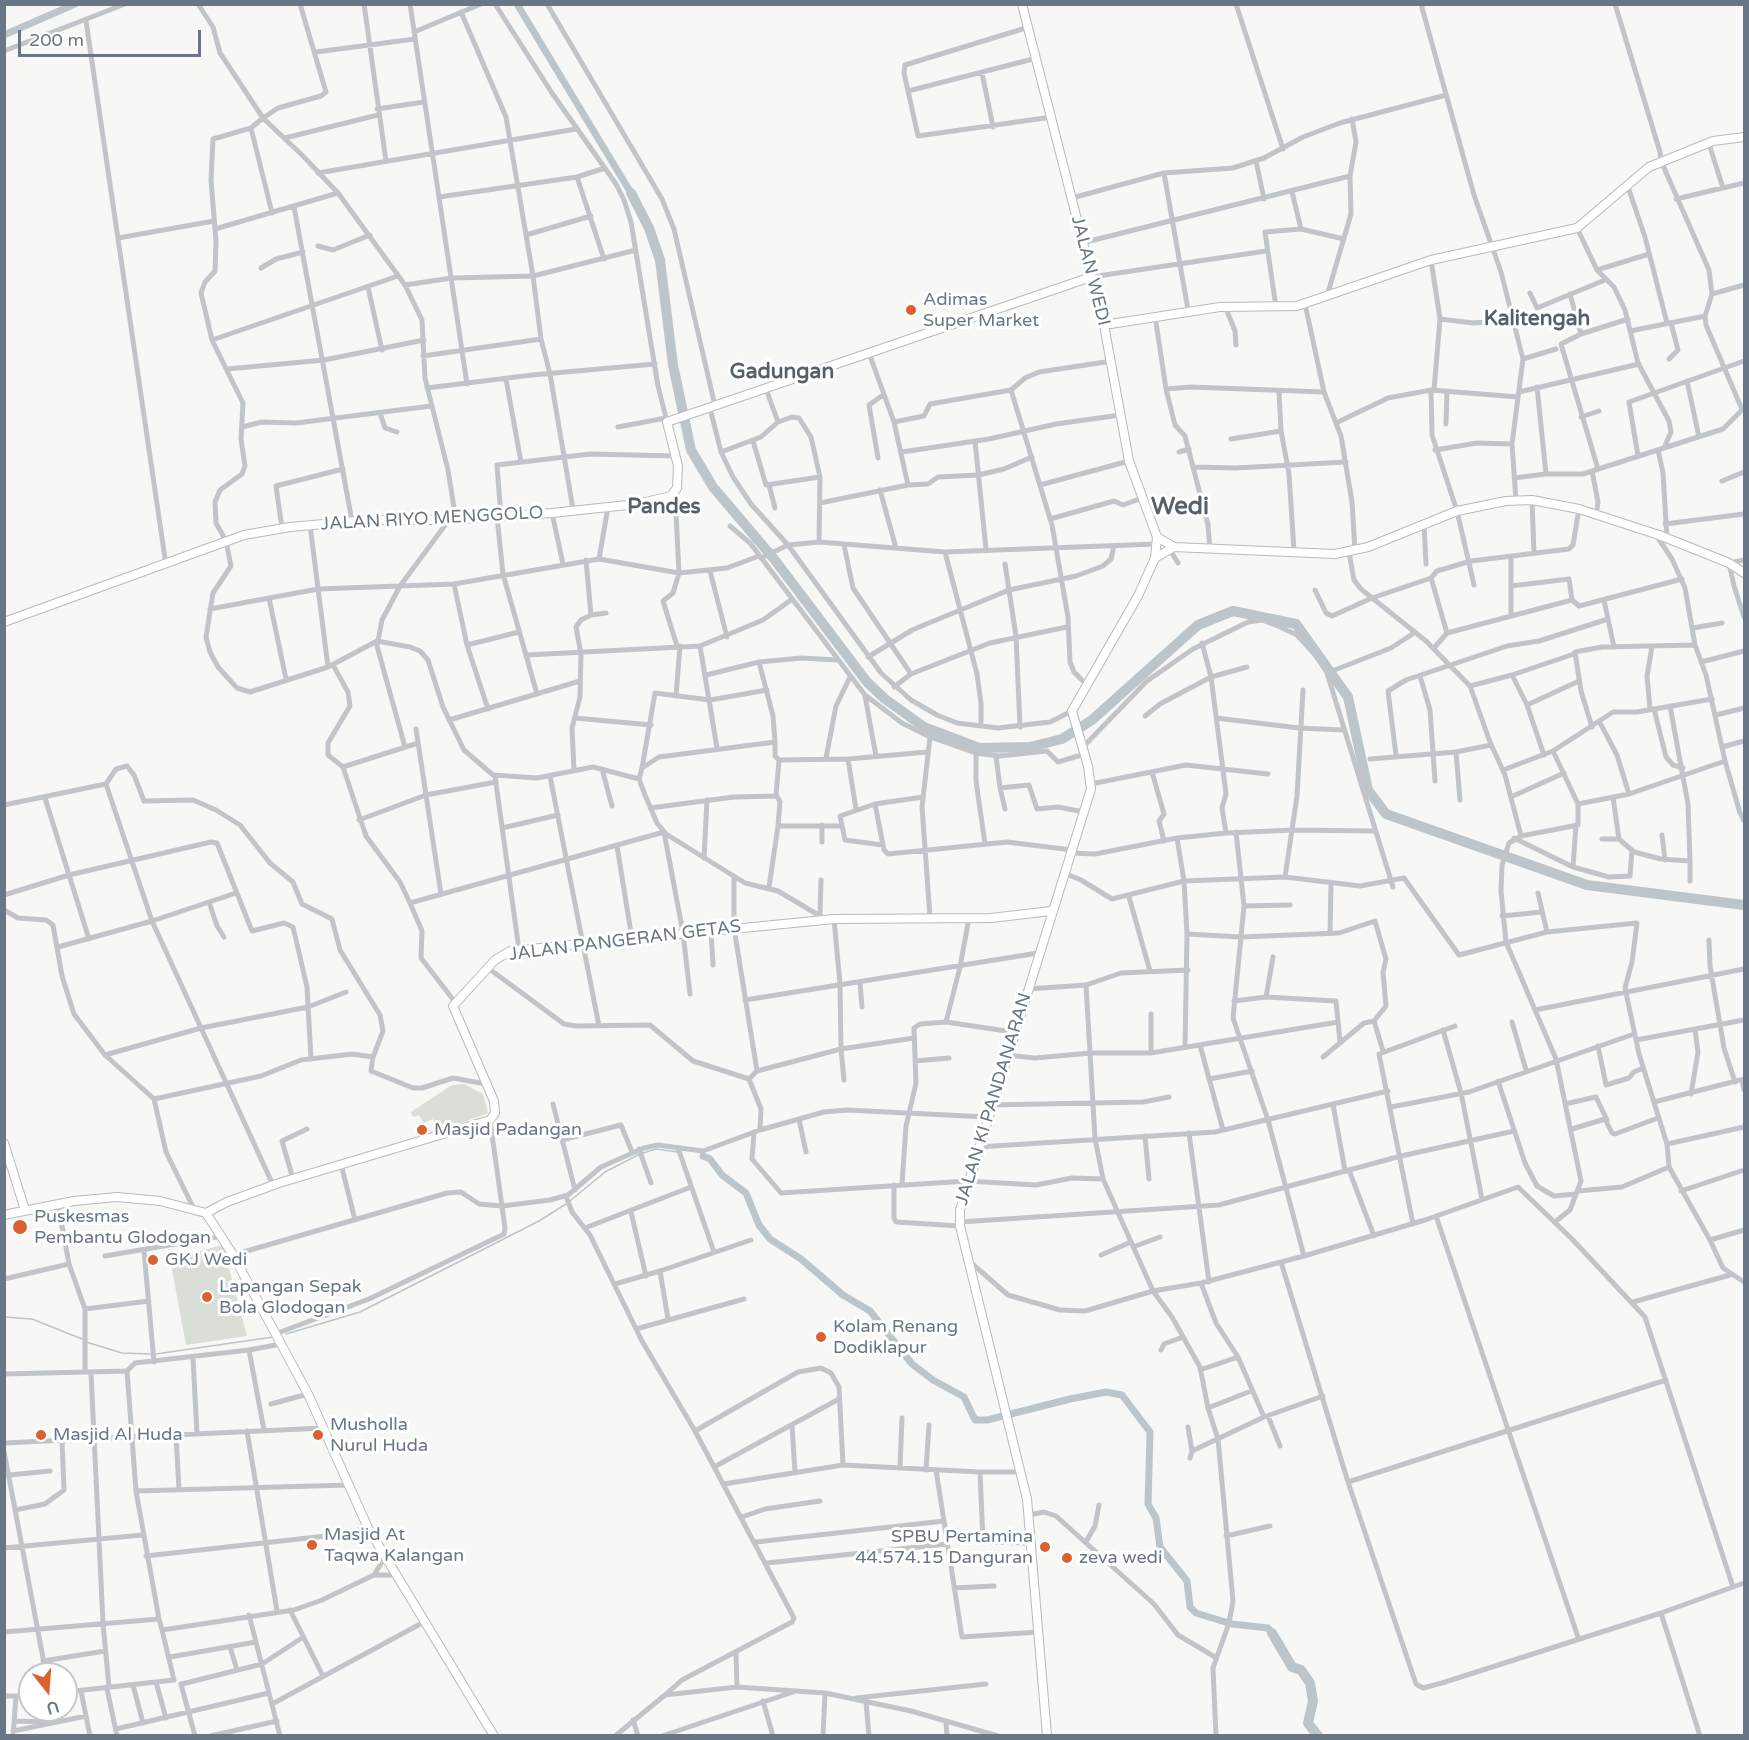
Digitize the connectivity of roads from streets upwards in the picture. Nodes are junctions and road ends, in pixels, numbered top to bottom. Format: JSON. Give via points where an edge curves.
{"nodes":[{"id":1,"x":125,"y":4,"type":"edge"},
{"id":2,"x":198,"y":4,"type":"edge"},
{"id":3,"x":300,"y":4,"type":"edge"},
{"id":4,"x":363,"y":4,"type":"edge"},
{"id":5,"x":411,"y":4,"type":"edge"},
{"id":6,"x":481,"y":4,"type":"edge"},
{"id":7,"x":495,"y":4,"type":"edge"},
{"id":8,"x":547,"y":4,"type":"edge"},
{"id":9,"x":1022,"y":4,"type":"edge"},
{"id":10,"x":1236,"y":4,"type":"edge"},
{"id":11,"x":1422,"y":4,"type":"edge"},
{"id":12,"x":1615,"y":4,"type":"edge"},
{"id":13,"x":461,"y":12,"type":"junction"},
{"id":14,"x":86,"y":21,"type":"junction"},
{"id":15,"x":1029,"y":27,"type":"junction"},
{"id":16,"x":414,"y":32,"type":"junction"},
{"id":17,"x":415,"y":39,"type":"junction"},
{"id":18,"x":368,"y":44,"type":"junction"},
{"id":19,"x":4,"y":51,"type":"edge"},
{"id":20,"x":316,"y":52,"type":"junction"},
{"id":21,"x":1037,"y":58,"type":"junction"},
{"id":22,"x":982,"y":73,"type":"junction"},
{"id":23,"x":908,"y":91,"type":"junction"},
{"id":24,"x":1446,"y":94,"type":"junction"},
{"id":25,"x":424,"y":102,"type":"junction"},
{"id":26,"x":377,"y":112,"type":"junction"},
{"id":27,"x":1052,"y":117,"type":"junction"},
{"id":28,"x":263,"y":118,"type":"junction"},
{"id":29,"x":1352,"y":119,"type":"junction"},
{"id":30,"x":993,"y":127,"type":"junction"},
{"id":31,"x":251,"y":128,"type":"junction"},
{"id":32,"x":576,"y":129,"type":"junction"},
{"id":33,"x":1744,"y":137,"type":"edge"},
{"id":34,"x":285,"y":138,"type":"junction"},
{"id":35,"x":511,"y":141,"type":"junction"},
{"id":36,"x":1709,"y":144,"type":"junction"},
{"id":37,"x":1283,"y":149,"type":"junction"},
{"id":38,"x":432,"y":153,"type":"junction"},
{"id":39,"x":386,"y":161,"type":"junction"},
{"id":40,"x":1256,"y":161,"type":"junction"},
{"id":41,"x":1661,"y":161,"type":"junction"},
{"id":42,"x":605,"y":168,"type":"junction"},
{"id":43,"x":318,"y":173,"type":"junction"},
{"id":44,"x":1164,"y":173,"type":"junction"},
{"id":45,"x":1350,"y":176,"type":"junction"},
{"id":46,"x":577,"y":177,"type":"junction"},
{"id":47,"x":1744,"y":183,"type":"edge"},
{"id":48,"x":1627,"y":184,"type":"junction"},
{"id":49,"x":518,"y":185,"type":"junction"},
{"id":50,"x":1723,"y":188,"type":"junction"},
{"id":51,"x":1292,"y":192,"type":"junction"},
{"id":52,"x":338,"y":194,"type":"junction"},
{"id":53,"x":439,"y":197,"type":"junction"},
{"id":54,"x":1072,"y":198,"type":"junction"},
{"id":55,"x":1264,"y":199,"type":"junction"},
{"id":56,"x":1676,"y":199,"type":"junction"},
{"id":57,"x":294,"y":207,"type":"junction"},
{"id":58,"x":272,"y":213,"type":"junction"},
{"id":59,"x":591,"y":216,"type":"junction"},
{"id":60,"x":214,"y":221,"type":"junction"},
{"id":61,"x":1172,"y":221,"type":"junction"},
{"id":62,"x":1577,"y":228,"type":"junction"},
{"id":63,"x":214,"y":229,"type":"junction"},
{"id":64,"x":1302,"y":229,"type":"junction"},
{"id":65,"x":370,"y":235,"type":"junction"},
{"id":66,"x":526,"y":235,"type":"junction"},
{"id":67,"x":118,"y":238,"type":"junction"},
{"id":68,"x":1344,"y":239,"type":"junction"},
{"id":69,"x":1082,"y":243,"type":"junction"},
{"id":70,"x":1492,"y":245,"type":"junction"},
{"id":71,"x":318,"y":246,"type":"dead end"},
{"id":72,"x":636,"y":250,"type":"junction"},
{"id":73,"x":1266,"y":251,"type":"junction"},
{"id":74,"x":303,"y":252,"type":"junction"},
{"id":75,"x":1649,"y":254,"type":"junction"},
{"id":76,"x":604,"y":259,"type":"junction"},
{"id":77,"x":1431,"y":261,"type":"junction"},
{"id":78,"x":1179,"y":265,"type":"junction"},
{"id":79,"x":261,"y":268,"type":"dead end"},
{"id":80,"x":1597,"y":270,"type":"junction"},
{"id":81,"x":398,"y":276,"type":"junction"},
{"id":82,"x":533,"y":276,"type":"junction"},
{"id":83,"x":1091,"y":277,"type":"junction"},
{"id":84,"x":452,"y":278,"type":"junction"},
{"id":85,"x":1605,"y":280,"type":"junction"},
{"id":86,"x":405,"y":285,"type":"junction"},
{"id":87,"x":1744,"y":285,"type":"edge"},
{"id":88,"x":368,"y":287,"type":"junction"},
{"id":89,"x":1530,"y":293,"type":"dead end"},
{"id":90,"x":1570,"y":294,"type":"junction"},
{"id":91,"x":1712,"y":294,"type":"junction"},
{"id":92,"x":1327,"y":296,"type":"junction"},
{"id":93,"x":313,"y":304,"type":"junction"},
{"id":94,"x":1305,"y":304,"type":"junction"},
{"id":95,"x":1225,"y":306,"type":"junction"},
{"id":96,"x":1276,"y":307,"type":"junction"},
{"id":97,"x":1188,"y":310,"type":"junction"},
{"id":98,"x":1155,"y":316,"type":"junction"},
{"id":99,"x":1705,"y":316,"type":"junction"},
{"id":100,"x":1628,"y":319,"type":"junction"},
{"id":101,"x":1440,"y":320,"type":"junction"},
{"id":102,"x":1514,"y":320,"type":"junction"},
{"id":103,"x":1669,"y":323,"type":"junction"},
{"id":104,"x":1104,"y":325,"type":"junction"},
{"id":105,"x":1630,"y":331,"type":"junction"},
{"id":106,"x":1581,"y":334,"type":"junction"},
{"id":107,"x":541,"y":339,"type":"junction"},
{"id":108,"x":212,"y":340,"type":"junction"},
{"id":109,"x":424,"y":340,"type":"junction"},
{"id":110,"x":1236,"y":345,"type":"dead end"},
{"id":111,"x":462,"y":349,"type":"junction"},
{"id":112,"x":1556,"y":349,"type":"dead end"},
{"id":113,"x":382,"y":350,"type":"junction"},
{"id":114,"x":869,"y":353,"type":"junction"},
{"id":115,"x":423,"y":356,"type":"junction"},
{"id":116,"x":1523,"y":359,"type":"junction"},
{"id":117,"x":1669,"y":359,"type":"dead end"},
{"id":118,"x":324,"y":360,"type":"junction"},
{"id":119,"x":1112,"y":361,"type":"junction"},
{"id":120,"x":1744,"y":361,"type":"edge"},
{"id":121,"x":654,"y":364,"type":"junction"},
{"id":122,"x":1639,"y":364,"type":"junction"},
{"id":123,"x":1724,"y":368,"type":"junction"},
{"id":124,"x":227,"y":369,"type":"junction"},
{"id":125,"x":550,"y":374,"type":"junction"},
{"id":126,"x":506,"y":379,"type":"junction"},
{"id":127,"x":1570,"y":380,"type":"junction"},
{"id":128,"x":1687,"y":381,"type":"junction"},
{"id":129,"x":467,"y":384,"type":"junction"},
{"id":130,"x":1537,"y":387,"type":"junction"},
{"id":131,"x":427,"y":388,"type":"junction"},
{"id":132,"x":766,"y":389,"type":"junction"},
{"id":133,"x":1166,"y":389,"type":"junction"},
{"id":134,"x":1011,"y":390,"type":"junction"},
{"id":135,"x":1432,"y":390,"type":"junction"},
{"id":136,"x":1279,"y":391,"type":"junction"},
{"id":137,"x":1447,"y":391,"type":"junction"},
{"id":138,"x":1654,"y":391,"type":"junction"},
{"id":139,"x":1324,"y":392,"type":"junction"},
{"id":140,"x":1519,"y":394,"type":"junction"},
{"id":141,"x":884,"y":395,"type":"junction"},
{"id":142,"x":431,"y":406,"type":"junction"},
{"id":143,"x":712,"y":407,"type":"junction"},
{"id":144,"x":1744,"y":409,"type":"edge"},
{"id":145,"x":1599,"y":411,"type":"dead end"},
{"id":146,"x":380,"y":412,"type":"junction"},
{"id":147,"x":1120,"y":415,"type":"junction"},
{"id":148,"x":1581,"y":417,"type":"junction"},
{"id":149,"x":334,"y":420,"type":"junction"},
{"id":150,"x":667,"y":420,"type":"junction"},
{"id":151,"x":778,"y":422,"type":"junction"},
{"id":152,"x":894,"y":422,"type":"junction"},
{"id":153,"x":1336,"y":423,"type":"junction"},
{"id":154,"x":1446,"y":424,"type":"dead end"},
{"id":155,"x":242,"y":427,"type":"junction"},
{"id":156,"x":618,"y":427,"type":"dead end"},
{"id":157,"x":1024,"y":430,"type":"junction"},
{"id":158,"x":1281,"y":431,"type":"junction"},
{"id":159,"x":397,"y":432,"type":"dead end"},
{"id":160,"x":1699,"y":437,"type":"junction"},
{"id":161,"x":1231,"y":439,"type":"dead end"},
{"id":162,"x":753,"y":441,"type":"junction"},
{"id":163,"x":975,"y":441,"type":"junction"},
{"id":164,"x":1512,"y":444,"type":"junction"},
{"id":165,"x":1189,"y":449,"type":"junction"},
{"id":166,"x":1661,"y":449,"type":"junction"},
{"id":167,"x":1435,"y":450,"type":"junction"},
{"id":168,"x":721,"y":452,"type":"junction"},
{"id":169,"x":902,"y":452,"type":"junction"},
{"id":170,"x":1179,"y":452,"type":"dead end"},
{"id":171,"x":564,"y":456,"type":"junction"},
{"id":172,"x":676,"y":456,"type":"junction"},
{"id":173,"x":1638,"y":456,"type":"junction"},
{"id":174,"x":1032,"y":457,"type":"junction"},
{"id":175,"x":878,"y":458,"type":"dead end"},
{"id":176,"x":1129,"y":461,"type":"junction"},
{"id":177,"x":521,"y":462,"type":"junction"},
{"id":178,"x":1346,"y":462,"type":"junction"},
{"id":179,"x":1288,"y":465,"type":"junction"},
{"id":180,"x":1194,"y":467,"type":"junction"},
{"id":181,"x":343,"y":469,"type":"junction"},
{"id":182,"x":1595,"y":470,"type":"junction"},
{"id":183,"x":1744,"y":472,"type":"edge"},
{"id":184,"x":1546,"y":474,"type":"junction"},
{"id":185,"x":978,"y":475,"type":"junction"},
{"id":186,"x":820,"y":477,"type":"junction"},
{"id":187,"x":1514,"y":478,"type":"junction"},
{"id":188,"x":1722,"y":480,"type":"dead end"},
{"id":189,"x":769,"y":485,"type":"junction"},
{"id":190,"x":908,"y":485,"type":"junction"},
{"id":191,"x":1040,"y":485,"type":"junction"},
{"id":192,"x":880,"y":490,"type":"junction"},
{"id":193,"x":675,"y":494,"type":"junction"},
{"id":194,"x":1142,"y":498,"type":"junction"},
{"id":195,"x":1516,"y":500,"type":"junction"},
{"id":196,"x":1532,"y":500,"type":"junction"},
{"id":197,"x":820,"y":503,"type":"junction"},
{"id":198,"x":608,"y":507,"type":"junction"},
{"id":199,"x":775,"y":508,"type":"dead end"},
{"id":200,"x":573,"y":509,"type":"junction"},
{"id":201,"x":1579,"y":509,"type":"junction"},
{"id":202,"x":1457,"y":511,"type":"junction"},
{"id":203,"x":552,"y":513,"type":"junction"},
{"id":204,"x":1744,"y":514,"type":"edge"},
{"id":205,"x":1596,"y":516,"type":"junction"},
{"id":206,"x":499,"y":517,"type":"junction"},
{"id":207,"x":1050,"y":519,"type":"junction"},
{"id":208,"x":452,"y":520,"type":"junction"},
{"id":209,"x":352,"y":521,"type":"junction"},
{"id":210,"x":1424,"y":524,"type":"junction"},
{"id":211,"x":1665,"y":524,"type":"junction"},
{"id":212,"x":310,"y":525,"type":"junction"},
{"id":213,"x":730,"y":525,"type":"dead end"},
{"id":214,"x":282,"y":528,"type":"junction"},
{"id":215,"x":1661,"y":536,"type":"junction"},
{"id":216,"x":226,"y":541,"type":"junction"},
{"id":217,"x":1156,"y":541,"type":"junction"},
{"id":218,"x":819,"y":542,"type":"junction"},
{"id":219,"x":788,"y":545,"type":"junction"},
{"id":220,"x":844,"y":545,"type":"junction"},
{"id":221,"x":1114,"y":546,"type":"junction"},
{"id":222,"x":896,"y":548,"type":"junction"},
{"id":223,"x":1056,"y":548,"type":"junction"},
{"id":224,"x":1172,"y":548,"type":"junction"},
{"id":225,"x":986,"y":549,"type":"junction"},
{"id":226,"x":1210,"y":550,"type":"junction"},
{"id":227,"x":1294,"y":551,"type":"junction"},
{"id":228,"x":1352,"y":551,"type":"junction"},
{"id":229,"x":945,"y":552,"type":"junction"},
{"id":230,"x":1534,"y":553,"type":"junction"},
{"id":231,"x":761,"y":557,"type":"junction"},
{"id":232,"x":599,"y":558,"type":"junction"},
{"id":233,"x":1155,"y":558,"type":"junction"},
{"id":234,"x":1511,"y":558,"type":"junction"},
{"id":235,"x":586,"y":560,"type":"junction"},
{"id":236,"x":1744,"y":560,"type":"edge"},
{"id":237,"x":1471,"y":561,"type":"junction"},
{"id":238,"x":1178,"y":563,"type":"dead end"},
{"id":239,"x":1730,"y":563,"type":"junction"},
{"id":240,"x":563,"y":564,"type":"junction"},
{"id":241,"x":1005,"y":564,"type":"dead end"},
{"id":242,"x":1426,"y":564,"type":"dead end"},
{"id":243,"x":166,"y":565,"type":"junction"},
{"id":244,"x":710,"y":571,"type":"junction"},
{"id":245,"x":679,"y":573,"type":"junction"},
{"id":246,"x":1744,"y":573,"type":"edge"},
{"id":247,"x":503,"y":574,"type":"junction"},
{"id":248,"x":1431,"y":578,"type":"junction"},
{"id":249,"x":1062,"y":579,"type":"junction"},
{"id":250,"x":1682,"y":579,"type":"junction"},
{"id":251,"x":454,"y":584,"type":"junction"},
{"id":252,"x":1474,"y":585,"type":"dead end"},
{"id":253,"x":400,"y":586,"type":"junction"},
{"id":254,"x":1511,"y":586,"type":"junction"},
{"id":255,"x":318,"y":589,"type":"junction"},
{"id":256,"x":1009,"y":590,"type":"junction"},
{"id":257,"x":1315,"y":591,"type":"dead end"},
{"id":258,"x":269,"y":598,"type":"junction"},
{"id":259,"x":1372,"y":598,"type":"junction"},
{"id":260,"x":791,"y":600,"type":"junction"},
{"id":261,"x":1572,"y":600,"type":"junction"},
{"id":262,"x":1604,"y":600,"type":"junction"},
{"id":263,"x":210,"y":609,"type":"junction"},
{"id":264,"x":960,"y":609,"type":"junction"},
{"id":265,"x":606,"y":613,"type":"dead end"},
{"id":266,"x":591,"y":615,"type":"junction"},
{"id":267,"x":1512,"y":615,"type":"junction"},
{"id":268,"x":1744,"y":616,"type":"edge"},
{"id":269,"x":1608,"y":619,"type":"junction"},
{"id":270,"x":4,"y":622,"type":"edge"},
{"id":271,"x":1722,"y":623,"type":"dead end"},
{"id":272,"x":1067,"y":627,"type":"junction"},
{"id":273,"x":1693,"y":628,"type":"junction"},
{"id":274,"x":519,"y":632,"type":"junction"},
{"id":275,"x":1414,"y":633,"type":"junction"},
{"id":276,"x":1447,"y":633,"type":"junction"},
{"id":277,"x":1016,"y":636,"type":"junction"},
{"id":278,"x":727,"y":637,"type":"junction"},
{"id":279,"x":379,"y":641,"type":"junction"},
{"id":280,"x":889,"y":643,"type":"junction"},
{"id":281,"x":1202,"y":643,"type":"junction"},
{"id":282,"x":467,"y":645,"type":"junction"},
{"id":283,"x":1695,"y":645,"type":"junction"},
{"id":284,"x":678,"y":646,"type":"junction"},
{"id":285,"x":700,"y":646,"type":"junction"},
{"id":286,"x":1614,"y":647,"type":"junction"},
{"id":287,"x":1652,"y":647,"type":"junction"},
{"id":288,"x":1434,"y":648,"type":"junction"},
{"id":289,"x":970,"y":649,"type":"junction"},
{"id":290,"x":1744,"y":651,"type":"edge"},
{"id":291,"x":581,"y":654,"type":"junction"},
{"id":292,"x":1574,"y":654,"type":"junction"},
{"id":293,"x":527,"y":655,"type":"junction"},
{"id":294,"x":868,"y":657,"type":"junction"},
{"id":295,"x":836,"y":660,"type":"junction"},
{"id":296,"x":1708,"y":660,"type":"junction"},
{"id":297,"x":759,"y":662,"type":"junction"},
{"id":298,"x":1449,"y":665,"type":"junction"},
{"id":299,"x":330,"y":666,"type":"junction"},
{"id":300,"x":1247,"y":667,"type":"dead end"},
{"id":301,"x":1330,"y":672,"type":"junction"},
{"id":302,"x":911,"y":674,"type":"junction"},
{"id":303,"x":706,"y":675,"type":"junction"},
{"id":304,"x":1512,"y":675,"type":"junction"},
{"id":305,"x":1420,"y":676,"type":"junction"},
{"id":306,"x":850,"y":677,"type":"junction"},
{"id":307,"x":1211,"y":677,"type":"junction"},
{"id":308,"x":286,"y":680,"type":"junction"},
{"id":309,"x":580,"y":681,"type":"junction"},
{"id":310,"x":1579,"y":681,"type":"junction"},
{"id":311,"x":1086,"y":684,"type":"junction"},
{"id":312,"x":1470,"y":686,"type":"junction"},
{"id":313,"x":894,"y":687,"type":"junction"},
{"id":314,"x":767,"y":690,"type":"junction"},
{"id":315,"x":1303,"y":690,"type":"dead end"},
{"id":316,"x":537,"y":694,"type":"junction"},
{"id":317,"x":865,"y":695,"type":"junction"},
{"id":318,"x":676,"y":696,"type":"junction"},
{"id":319,"x":1712,"y":699,"type":"junction"},
{"id":320,"x":710,"y":700,"type":"junction"},
{"id":321,"x":1527,"y":705,"type":"junction"},
{"id":322,"x":1670,"y":706,"type":"junction"},
{"id":323,"x":1744,"y":708,"type":"edge"},
{"id":324,"x":488,"y":709,"type":"junction"},
{"id":325,"x":1652,"y":709,"type":"junction"},
{"id":326,"x":1073,"y":713,"type":"junction"},
{"id":327,"x":1719,"y":714,"type":"junction"},
{"id":328,"x":1145,"y":716,"type":"dead end"},
{"id":329,"x":575,"y":718,"type":"junction"},
{"id":330,"x":1216,"y":718,"type":"junction"},
{"id":331,"x":449,"y":720,"type":"junction"},
{"id":332,"x":1599,"y":721,"type":"junction"},
{"id":333,"x":651,"y":726,"type":"junction"},
{"id":334,"x":981,"y":726,"type":"junction"},
{"id":335,"x":1020,"y":727,"type":"junction"},
{"id":336,"x":1299,"y":728,"type":"junction"},
{"id":337,"x":1592,"y":728,"type":"junction"},
{"id":338,"x":416,"y":729,"type":"dead end"},
{"id":339,"x":1343,"y":730,"type":"junction"},
{"id":340,"x":930,"y":737,"type":"junction"},
{"id":341,"x":1744,"y":741,"type":"edge"},
{"id":342,"x":418,"y":742,"type":"junction"},
{"id":343,"x":774,"y":742,"type":"junction"},
{"id":344,"x":1491,"y":745,"type":"junction"},
{"id":345,"x":405,"y":747,"type":"junction"},
{"id":346,"x":1725,"y":747,"type":"junction"},
{"id":347,"x":717,"y":748,"type":"junction"},
{"id":348,"x":1083,"y":748,"type":"junction"},
{"id":349,"x":1553,"y":751,"type":"junction"},
{"id":350,"x":927,"y":752,"type":"junction"},
{"id":351,"x":1456,"y":752,"type":"junction"},
{"id":352,"x":976,"y":753,"type":"junction"},
{"id":353,"x":1434,"y":753,"type":"junction"},
{"id":354,"x":1396,"y":755,"type":"junction"},
{"id":355,"x":1544,"y":755,"type":"junction"},
{"id":356,"x":876,"y":756,"type":"junction"},
{"id":357,"x":996,"y":756,"type":"junction"},
{"id":358,"x":826,"y":758,"type":"junction"},
{"id":359,"x":848,"y":759,"type":"junction"},
{"id":360,"x":1370,"y":759,"type":"dead end"},
{"id":361,"x":778,"y":760,"type":"junction"},
{"id":362,"x":1725,"y":761,"type":"junction"},
{"id":363,"x":343,"y":767,"type":"junction"},
{"id":364,"x":642,"y":768,"type":"junction"},
{"id":365,"x":1683,"y":768,"type":"junction"},
{"id":366,"x":574,"y":770,"type":"junction"},
{"id":367,"x":602,"y":770,"type":"junction"},
{"id":368,"x":1223,"y":770,"type":"junction"},
{"id":369,"x":1503,"y":770,"type":"junction"},
{"id":370,"x":1152,"y":772,"type":"junction"},
{"id":371,"x":1564,"y":773,"type":"junction"},
{"id":372,"x":1268,"y":774,"type":"dead end"},
{"id":373,"x":1683,"y":775,"type":"junction"},
{"id":374,"x":550,"y":776,"type":"junction"},
{"id":375,"x":495,"y":779,"type":"junction"},
{"id":376,"x":639,"y":779,"type":"junction"},
{"id":377,"x":1435,"y":781,"type":"dead end"},
{"id":378,"x":106,"y":783,"type":"junction"},
{"id":379,"x":1091,"y":784,"type":"junction"},
{"id":380,"x":1000,"y":788,"type":"junction"},
{"id":381,"x":1629,"y":794,"type":"junction"},
{"id":382,"x":426,"y":795,"type":"junction"},
{"id":383,"x":776,"y":795,"type":"junction"},
{"id":384,"x":923,"y":797,"type":"junction"},
{"id":385,"x":1511,"y":797,"type":"junction"},
{"id":386,"x":1613,"y":797,"type":"junction"},
{"id":387,"x":45,"y":798,"type":"junction"},
{"id":388,"x":708,"y":800,"type":"junction"},
{"id":389,"x":1460,"y":800,"type":"dead end"},
{"id":390,"x":875,"y":804,"type":"junction"},
{"id":391,"x":1578,"y":804,"type":"junction"},
{"id":392,"x":4,"y":805,"type":"edge"},
{"id":393,"x":612,"y":806,"type":"dead end"},
{"id":394,"x":650,"y":808,"type":"junction"},
{"id":395,"x":1005,"y":808,"type":"dead end"},
{"id":396,"x":856,"y":809,"type":"junction"},
{"id":397,"x":1084,"y":812,"type":"junction"},
{"id":398,"x":558,"y":815,"type":"junction"},
{"id":399,"x":358,"y":820,"type":"junction"},
{"id":400,"x":1744,"y":821,"type":"edge"},
{"id":401,"x":822,"y":825,"type":"junction"},
{"id":402,"x":1576,"y":825,"type":"junction"},
{"id":403,"x":778,"y":826,"type":"junction"},
{"id":404,"x":841,"y":826,"type":"junction"},
{"id":405,"x":502,"y":828,"type":"junction"},
{"id":406,"x":1294,"y":830,"type":"junction"},
{"id":407,"x":1374,"y":831,"type":"junction"},
{"id":408,"x":664,"y":832,"type":"junction"},
{"id":409,"x":1236,"y":832,"type":"junction"},
{"id":410,"x":1226,"y":833,"type":"junction"},
{"id":411,"x":1662,"y":835,"type":"dead end"},
{"id":412,"x":1517,"y":837,"type":"junction"},
{"id":413,"x":1178,"y":838,"type":"junction"},
{"id":414,"x":1602,"y":839,"type":"dead end"},
{"id":415,"x":1620,"y":839,"type":"junction"},
{"id":416,"x":1164,"y":841,"type":"junction"},
{"id":417,"x":822,"y":842,"type":"dead end"},
{"id":418,"x":985,"y":844,"type":"junction"},
{"id":419,"x":883,"y":845,"type":"junction"},
{"id":420,"x":617,"y":846,"type":"junction"},
{"id":421,"x":1632,"y":850,"type":"junction"},
{"id":422,"x":924,"y":852,"type":"junction"},
{"id":423,"x":1071,"y":852,"type":"junction"},
{"id":424,"x":704,"y":858,"type":"junction"},
{"id":425,"x":567,"y":859,"type":"junction"},
{"id":426,"x":1665,"y":860,"type":"junction"},
{"id":427,"x":133,"y":861,"type":"junction"},
{"id":428,"x":1689,"y":861,"type":"junction"},
{"id":429,"x":1573,"y":867,"type":"junction"},
{"id":430,"x":1064,"y":873,"type":"junction"},
{"id":431,"x":69,"y":875,"type":"junction"},
{"id":432,"x":509,"y":875,"type":"junction"},
{"id":433,"x":735,"y":877,"type":"junction"},
{"id":434,"x":1285,"y":877,"type":"junction"},
{"id":435,"x":821,"y":880,"type":"dead end"},
{"id":436,"x":1242,"y":880,"type":"junction"},
{"id":437,"x":1390,"y":880,"type":"junction"},
{"id":438,"x":1184,"y":881,"type":"junction"},
{"id":439,"x":1690,"y":881,"type":"dead end"},
{"id":440,"x":1331,"y":884,"type":"junction"},
{"id":441,"x":769,"y":887,"type":"junction"},
{"id":442,"x":1393,"y":887,"type":"dead end"},
{"id":443,"x":236,"y":893,"type":"junction"},
{"id":444,"x":441,"y":894,"type":"junction"},
{"id":445,"x":1538,"y":894,"type":"dead end"},
{"id":446,"x":4,"y":895,"type":"edge"},
{"id":447,"x":1129,"y":897,"type":"junction"},
{"id":448,"x":209,"y":902,"type":"junction"},
{"id":449,"x":410,"y":903,"type":"junction"},
{"id":450,"x":1290,"y":905,"type":"dead end"},
{"id":451,"x":1244,"y":906,"type":"junction"},
{"id":452,"x":4,"y":910,"type":"edge"},
{"id":453,"x":1051,"y":911,"type":"junction"},
{"id":454,"x":1542,"y":912,"type":"junction"},
{"id":455,"x":930,"y":916,"type":"junction"},
{"id":456,"x":1502,"y":916,"type":"junction"},
{"id":457,"x":826,"y":918,"type":"junction"},
{"id":458,"x":969,"y":918,"type":"junction"},
{"id":459,"x":152,"y":921,"type":"junction"},
{"id":460,"x":734,"y":928,"type":"junction"},
{"id":461,"x":711,"y":931,"type":"junction"},
{"id":462,"x":1547,"y":932,"type":"junction"},
{"id":463,"x":682,"y":933,"type":"junction"},
{"id":464,"x":1330,"y":933,"type":"junction"},
{"id":465,"x":1187,"y":934,"type":"junction"},
{"id":466,"x":224,"y":937,"type":"dead end"},
{"id":467,"x":1241,"y":937,"type":"junction"},
{"id":468,"x":89,"y":939,"type":"junction"},
{"id":469,"x":632,"y":939,"type":"junction"},
{"id":470,"x":1709,"y":940,"type":"dead end"},
{"id":471,"x":1506,"y":942,"type":"junction"},
{"id":472,"x":585,"y":945,"type":"junction"},
{"id":473,"x":58,"y":947,"type":"junction"},
{"id":474,"x":519,"y":950,"type":"junction"},
{"id":475,"x":1038,"y":953,"type":"junction"},
{"id":476,"x":1273,"y":957,"type":"dead end"},
{"id":477,"x":491,"y":964,"type":"junction"},
{"id":478,"x":713,"y":965,"type":"dead end"},
{"id":479,"x":960,"y":968,"type":"junction"},
{"id":480,"x":1744,"y":969,"type":"edge"},
{"id":481,"x":1188,"y":970,"type":"junction"},
{"id":482,"x":1150,"y":971,"type":"junction"},
{"id":483,"x":1711,"y":976,"type":"junction"},
{"id":484,"x":860,"y":981,"type":"junction"},
{"id":485,"x":840,"y":984,"type":"junction"},
{"id":486,"x":1086,"y":985,"type":"junction"},
{"id":487,"x":1027,"y":989,"type":"junction"},
{"id":488,"x":346,"y":992,"type":"dead end"},
{"id":489,"x":1626,"y":993,"type":"junction"},
{"id":490,"x":690,"y":994,"type":"dead end"},
{"id":491,"x":1266,"y":997,"type":"junction"},
{"id":492,"x":745,"y":1000,"type":"junction"},
{"id":493,"x":1234,"y":1001,"type":"junction"},
{"id":494,"x":455,"y":1002,"type":"junction"},
{"id":495,"x":862,"y":1006,"type":"dead end"},
{"id":496,"x":308,"y":1007,"type":"junction"},
{"id":497,"x":1535,"y":1010,"type":"junction"},
{"id":498,"x":1151,"y":1014,"type":"dead end"},
{"id":499,"x":1744,"y":1020,"type":"edge"},
{"id":500,"x":1374,"y":1021,"type":"junction"},
{"id":501,"x":946,"y":1022,"type":"junction"},
{"id":502,"x":1338,"y":1022,"type":"junction"},
{"id":503,"x":1512,"y":1022,"type":"dead end"},
{"id":504,"x":599,"y":1026,"type":"junction"},
{"id":505,"x":1455,"y":1026,"type":"dead end"},
{"id":506,"x":1720,"y":1026,"type":"junction"},
{"id":507,"x":201,"y":1028,"type":"junction"},
{"id":508,"x":1443,"y":1030,"type":"junction"},
{"id":509,"x":1695,"y":1030,"type":"junction"},
{"id":510,"x":1013,"y":1032,"type":"junction"},
{"id":511,"x":1635,"y":1037,"type":"junction"},
{"id":512,"x":914,"y":1038,"type":"junction"},
{"id":513,"x":1241,"y":1039,"type":"junction"},
{"id":514,"x":1340,"y":1042,"type":"junction"},
{"id":515,"x":1200,"y":1045,"type":"junction"},
{"id":516,"x":1598,"y":1046,"type":"junction"},
{"id":517,"x":1185,"y":1047,"type":"junction"},
{"id":518,"x":841,"y":1049,"type":"junction"},
{"id":519,"x":1383,"y":1051,"type":"junction"},
{"id":520,"x":1091,"y":1053,"type":"junction"},
{"id":521,"x":1151,"y":1053,"type":"junction"},
{"id":522,"x":105,"y":1055,"type":"junction"},
{"id":523,"x":1006,"y":1055,"type":"junction"},
{"id":524,"x":373,"y":1057,"type":"junction"},
{"id":525,"x":311,"y":1058,"type":"junction"},
{"id":526,"x":949,"y":1058,"type":"dead end"},
{"id":527,"x":1323,"y":1058,"type":"dead end"},
{"id":528,"x":1556,"y":1059,"type":"junction"},
{"id":529,"x":915,"y":1061,"type":"junction"},
{"id":530,"x":1643,"y":1068,"type":"junction"},
{"id":531,"x":1526,"y":1070,"type":"junction"},
{"id":532,"x":756,"y":1071,"type":"junction"},
{"id":533,"x":1252,"y":1071,"type":"junction"},
{"id":534,"x":749,"y":1078,"type":"junction"},
{"id":535,"x":1209,"y":1079,"type":"junction"},
{"id":536,"x":844,"y":1080,"type":"dead end"},
{"id":537,"x":1743,"y":1080,"type":"edge"},
{"id":538,"x":1497,"y":1081,"type":"junction"},
{"id":539,"x":1735,"y":1082,"type":"junction"},
{"id":540,"x":228,"y":1084,"type":"junction"},
{"id":541,"x":487,"y":1084,"type":"junction"},
{"id":542,"x":1744,"y":1090,"type":"edge"},
{"id":543,"x":1388,"y":1091,"type":"junction"},
{"id":544,"x":1461,"y":1094,"type":"junction"},
{"id":545,"x":1691,"y":1094,"type":"junction"},
{"id":546,"x":1169,"y":1097,"type":"dead end"},
{"id":547,"x":154,"y":1099,"type":"junction"},
{"id":548,"x":1654,"y":1102,"type":"junction"},
{"id":549,"x":553,"y":1104,"type":"dead end"},
{"id":550,"x":1094,"y":1104,"type":"junction"},
{"id":551,"x":1333,"y":1104,"type":"junction"},
{"id":552,"x":1565,"y":1104,"type":"junction"},
{"id":553,"x":990,"y":1105,"type":"junction"},
{"id":554,"x":1391,"y":1107,"type":"junction"},
{"id":555,"x":909,"y":1114,"type":"junction"},
{"id":556,"x":987,"y":1117,"type":"junction"},
{"id":557,"x":1658,"y":1118,"type":"junction"},
{"id":558,"x":799,"y":1119,"type":"junction"},
{"id":559,"x":490,"y":1120,"type":"junction"},
{"id":560,"x":1268,"y":1120,"type":"junction"},
{"id":561,"x":1607,"y":1120,"type":"junction"},
{"id":562,"x":1744,"y":1126,"type":"edge"},
{"id":563,"x":307,"y":1129,"type":"dead end"},
{"id":564,"x":761,"y":1129,"type":"junction"},
{"id":565,"x":1572,"y":1129,"type":"junction"},
{"id":566,"x":1223,"y":1130,"type":"junction"},
{"id":567,"x":1514,"y":1131,"type":"junction"},
{"id":568,"x":753,"y":1132,"type":"junction"},
{"id":569,"x":1189,"y":1133,"type":"junction"},
{"id":570,"x":1145,"y":1136,"type":"junction"},
{"id":571,"x":1095,"y":1138,"type":"junction"},
{"id":572,"x":562,"y":1140,"type":"junction"},
{"id":573,"x":1472,"y":1142,"type":"junction"},
{"id":574,"x":4,"y":1143,"type":"edge"},
{"id":575,"x":1667,"y":1144,"type":"junction"},
{"id":576,"x":978,"y":1147,"type":"junction"},
{"id":577,"x":632,"y":1152,"type":"junction"},
{"id":578,"x":640,"y":1152,"type":"junction"},
{"id":579,"x":679,"y":1152,"type":"junction"},
{"id":580,"x":806,"y":1152,"type":"dead end"},
{"id":581,"x":1401,"y":1156,"type":"junction"},
{"id":582,"x":340,"y":1164,"type":"junction"},
{"id":583,"x":1670,"y":1167,"type":"junction"},
{"id":584,"x":1744,"y":1170,"type":"edge"},
{"id":585,"x":1347,"y":1171,"type":"junction"},
{"id":586,"x":293,"y":1179,"type":"junction"},
{"id":587,"x":1103,"y":1179,"type":"junction"},
{"id":588,"x":1149,"y":1179,"type":"dead end"},
{"id":589,"x":967,"y":1181,"type":"junction"},
{"id":590,"x":1534,"y":1181,"type":"junction"},
{"id":591,"x":651,"y":1183,"type":"dead end"},
{"id":592,"x":902,"y":1184,"type":"junction"},
{"id":593,"x":273,"y":1185,"type":"junction"},
{"id":594,"x":894,"y":1185,"type":"junction"},
{"id":595,"x":691,"y":1187,"type":"junction"},
{"id":596,"x":1287,"y":1187,"type":"junction"},
{"id":597,"x":575,"y":1190,"type":"junction"},
{"id":598,"x":1681,"y":1191,"type":"junction"},
{"id":599,"x":1525,"y":1193,"type":"junction"},
{"id":600,"x":1577,"y":1193,"type":"junction"},
{"id":601,"x":566,"y":1196,"type":"junction"},
{"id":602,"x":1482,"y":1199,"type":"junction"},
{"id":603,"x":58,"y":1204,"type":"junction"},
{"id":604,"x":502,"y":1206,"type":"junction"},
{"id":605,"x":1200,"y":1207,"type":"junction"},
{"id":606,"x":194,"y":1209,"type":"junction"},
{"id":607,"x":25,"y":1210,"type":"junction"},
{"id":608,"x":631,"y":1212,"type":"junction"},
{"id":609,"x":1116,"y":1213,"type":"junction"},
{"id":610,"x":206,"y":1214,"type":"junction"},
{"id":611,"x":4,"y":1215,"type":"edge"},
{"id":612,"x":1436,"y":1216,"type":"junction"},
{"id":613,"x":355,"y":1220,"type":"junction"},
{"id":614,"x":1555,"y":1222,"type":"junction"},
{"id":615,"x":960,"y":1224,"type":"junction"},
{"id":616,"x":1413,"y":1224,"type":"junction"},
{"id":617,"x":585,"y":1228,"type":"junction"},
{"id":618,"x":1744,"y":1230,"type":"edge"},
{"id":619,"x":222,"y":1236,"type":"junction"},
{"id":620,"x":1374,"y":1236,"type":"junction"},
{"id":621,"x":1160,"y":1237,"type":"dead end"},
{"id":622,"x":751,"y":1240,"type":"dead end"},
{"id":623,"x":1710,"y":1240,"type":"junction"},
{"id":624,"x":1132,"y":1245,"type":"junction"},
{"id":625,"x":144,"y":1251,"type":"junction"},
{"id":626,"x":714,"y":1252,"type":"junction"},
{"id":627,"x":233,"y":1255,"type":"junction"},
{"id":628,"x":1101,"y":1255,"type":"dead end"},
{"id":629,"x":105,"y":1256,"type":"dead end"},
{"id":630,"x":1304,"y":1256,"type":"junction"},
{"id":631,"x":969,"y":1261,"type":"junction"},
{"id":632,"x":1281,"y":1262,"type":"junction"},
{"id":633,"x":69,"y":1264,"type":"junction"},
{"id":634,"x":660,"y":1272,"type":"junction"},
{"id":635,"x":1730,"y":1275,"type":"junction"},
{"id":636,"x":646,"y":1276,"type":"junction"},
{"id":637,"x":4,"y":1280,"type":"edge"},
{"id":638,"x":1209,"y":1281,"type":"junction"},
{"id":639,"x":1744,"y":1282,"type":"edge"},
{"id":640,"x":1201,"y":1283,"type":"junction"},
{"id":641,"x":615,"y":1284,"type":"junction"},
{"id":642,"x":1153,"y":1291,"type":"junction"},
{"id":643,"x":744,"y":1299,"type":"dead end"},
{"id":644,"x":149,"y":1301,"type":"junction"},
{"id":645,"x":1634,"y":1302,"type":"junction"},
{"id":646,"x":85,"y":1309,"type":"junction"},
{"id":647,"x":668,"y":1319,"type":"junction"},
{"id":648,"x":636,"y":1329,"type":"junction"},
{"id":649,"x":1183,"y":1337,"type":"junction"},
{"id":650,"x":278,"y":1338,"type":"junction"},
{"id":651,"x":249,"y":1350,"type":"junction"},
{"id":652,"x":1161,"y":1350,"type":"dead end"},
{"id":653,"x":1238,"y":1357,"type":"junction"},
{"id":654,"x":193,"y":1358,"type":"junction"},
{"id":655,"x":154,"y":1360,"type":"junction"},
{"id":656,"x":1200,"y":1370,"type":"junction"},
{"id":657,"x":127,"y":1371,"type":"junction"},
{"id":658,"x":88,"y":1372,"type":"junction"},
{"id":659,"x":4,"y":1374,"type":"edge"},
{"id":660,"x":1666,"y":1380,"type":"junction"},
{"id":661,"x":1251,"y":1390,"type":"junction"},
{"id":662,"x":308,"y":1394,"type":"junction"},
{"id":663,"x":1323,"y":1396,"type":"junction"},
{"id":664,"x":839,"y":1399,"type":"junction"},
{"id":665,"x":271,"y":1404,"type":"dead end"},
{"id":666,"x":1208,"y":1408,"type":"junction"},
{"id":667,"x":1266,"y":1417,"type":"junction"},
{"id":668,"x":902,"y":1418,"type":"dead end"},
{"id":669,"x":792,"y":1425,"type":"junction"},
{"id":670,"x":929,"y":1425,"type":"dead end"},
{"id":671,"x":1188,"y":1427,"type":"dead end"},
{"id":672,"x":323,"y":1428,"type":"junction"},
{"id":673,"x":264,"y":1430,"type":"junction"},
{"id":674,"x":247,"y":1431,"type":"junction"},
{"id":675,"x":695,"y":1431,"type":"junction"},
{"id":676,"x":1506,"y":1432,"type":"junction"},
{"id":677,"x":197,"y":1434,"type":"junction"},
{"id":678,"x":176,"y":1435,"type":"junction"},
{"id":679,"x":133,"y":1437,"type":"junction"},
{"id":680,"x":94,"y":1439,"type":"junction"},
{"id":681,"x":1218,"y":1439,"type":"junction"},
{"id":682,"x":62,"y":1440,"type":"junction"},
{"id":683,"x":4,"y":1443,"type":"edge"},
{"id":684,"x":1280,"y":1446,"type":"dead end"},
{"id":685,"x":4,"y":1450,"type":"edge"},
{"id":686,"x":1192,"y":1451,"type":"junction"},
{"id":687,"x":1190,"y":1458,"type":"dead end"},
{"id":688,"x":843,"y":1465,"type":"junction"},
{"id":689,"x":714,"y":1467,"type":"junction"},
{"id":690,"x":900,"y":1467,"type":"junction"},
{"id":691,"x":926,"y":1470,"type":"junction"},
{"id":692,"x":936,"y":1470,"type":"junction"},
{"id":693,"x":50,"y":1471,"type":"dead end"},
{"id":694,"x":980,"y":1472,"type":"junction"},
{"id":695,"x":1021,"y":1472,"type":"junction"},
{"id":696,"x":795,"y":1473,"type":"junction"},
{"id":697,"x":7,"y":1474,"type":"edge"},
{"id":698,"x":1348,"y":1482,"type":"junction"},
{"id":699,"x":724,"y":1484,"type":"junction"},
{"id":700,"x":349,"y":1485,"type":"junction"},
{"id":701,"x":257,"y":1488,"type":"junction"},
{"id":702,"x":179,"y":1490,"type":"junction"},
{"id":703,"x":136,"y":1491,"type":"junction"},
{"id":704,"x":820,"y":1501,"type":"dead end"},
{"id":705,"x":1099,"y":1505,"type":"dead end"},
{"id":706,"x":15,"y":1510,"type":"junction"},
{"id":707,"x":1029,"y":1515,"type":"junction"},
{"id":708,"x":742,"y":1517,"type":"junction"},
{"id":709,"x":944,"y":1521,"type":"junction"},
{"id":710,"x":1270,"y":1526,"type":"dead end"},
{"id":711,"x":368,"y":1528,"type":"junction"},
{"id":712,"x":142,"y":1535,"type":"junction"},
{"id":713,"x":1226,"y":1536,"type":"junction"},
{"id":714,"x":99,"y":1538,"type":"junction"},
{"id":715,"x":266,"y":1542,"type":"junction"},
{"id":716,"x":756,"y":1542,"type":"junction"},
{"id":717,"x":1086,"y":1542,"type":"junction"},
{"id":718,"x":1030,"y":1543,"type":"junction"},
{"id":719,"x":947,"y":1544,"type":"junction"},
{"id":720,"x":22,"y":1546,"type":"junction"},
{"id":721,"x":4,"y":1548,"type":"edge"},
{"id":722,"x":146,"y":1556,"type":"junction"},
{"id":723,"x":385,"y":1557,"type":"junction"},
{"id":724,"x":767,"y":1563,"type":"junction"},
{"id":725,"x":374,"y":1575,"type":"junction"},
{"id":726,"x":396,"y":1575,"type":"junction"},
{"id":727,"x":1744,"y":1583,"type":"edge"},
{"id":728,"x":994,"y":1586,"type":"dead end"},
{"id":729,"x":1733,"y":1587,"type":"junction"},
{"id":730,"x":954,"y":1588,"type":"junction"},
{"id":731,"x":290,"y":1610,"type":"junction"},
{"id":732,"x":277,"y":1611,"type":"junction"},
{"id":733,"x":1662,"y":1612,"type":"junction"},
{"id":734,"x":249,"y":1615,"type":"junction"},
{"id":735,"x":159,"y":1619,"type":"junction"},
{"id":736,"x":424,"y":1622,"type":"junction"},
{"id":737,"x":103,"y":1623,"type":"junction"},
{"id":738,"x":36,"y":1629,"type":"junction"},
{"id":739,"x":162,"y":1630,"type":"junction"},
{"id":740,"x":4,"y":1632,"type":"edge"},
{"id":741,"x":1038,"y":1632,"type":"junction"},
{"id":742,"x":1578,"y":1637,"type":"junction"},
{"id":743,"x":302,"y":1638,"type":"junction"},
{"id":744,"x":256,"y":1642,"type":"junction"},
{"id":745,"x":230,"y":1647,"type":"junction"},
{"id":746,"x":105,"y":1651,"type":"junction"},
{"id":747,"x":736,"y":1652,"type":"junction"},
{"id":748,"x":170,"y":1657,"type":"junction"},
{"id":749,"x":1215,"y":1657,"type":"junction"},
{"id":750,"x":43,"y":1661,"type":"joint"},
{"id":751,"x":262,"y":1664,"type":"junction"},
{"id":752,"x":237,"y":1670,"type":"junction"},
{"id":753,"x":323,"y":1676,"type":"junction"},
{"id":754,"x":174,"y":1680,"type":"junction"},
{"id":755,"x":156,"y":1682,"type":"junction"},
{"id":756,"x":182,"y":1684,"type":"junction"},
{"id":757,"x":986,"y":1684,"type":"dead end"},
{"id":758,"x":133,"y":1685,"type":"junction"},
{"id":759,"x":737,"y":1687,"type":"junction"},
{"id":760,"x":108,"y":1688,"type":"junction"},
{"id":761,"x":78,"y":1691,"type":"edge"},
{"id":762,"x":81,"y":1691,"type":"junction"},
{"id":763,"x":794,"y":1692,"type":"junction"},
{"id":764,"x":269,"y":1693,"type":"junction"},
{"id":765,"x":825,"y":1693,"type":"junction"},
{"id":766,"x":665,"y":1695,"type":"junction"},
{"id":767,"x":4,"y":1696,"type":"edge"},
{"id":768,"x":16,"y":1696,"type":"joint"},
{"id":769,"x":851,"y":1698,"type":"junction"},
{"id":770,"x":763,"y":1701,"type":"junction"},
{"id":771,"x":866,"y":1702,"type":"junction"},
{"id":772,"x":272,"y":1704,"type":"junction"},
{"id":773,"x":188,"y":1712,"type":"junction"},
{"id":774,"x":86,"y":1716,"type":"junction"},
{"id":775,"x":166,"y":1718,"type":"junction"},
{"id":776,"x":633,"y":1720,"type":"junction"},
{"id":777,"x":14,"y":1721,"type":"junction"},
{"id":778,"x":277,"y":1721,"type":"junction"},
{"id":779,"x":946,"y":1722,"type":"junction"},
{"id":780,"x":49,"y":1723,"type":"junction"},
{"id":781,"x":143,"y":1723,"type":"junction"},
{"id":782,"x":117,"y":1732,"type":"edge"},
{"id":783,"x":13,"y":1733,"type":"edge"},
{"id":784,"x":994,"y":1735,"type":"edge"},
{"id":785,"x":90,"y":1736,"type":"edge"},
{"id":786,"x":195,"y":1736,"type":"edge"},
{"id":787,"x":210,"y":1736,"type":"edge"},
{"id":788,"x":280,"y":1736,"type":"edge"},
{"id":789,"x":494,"y":1736,"type":"edge"},
{"id":790,"x":615,"y":1736,"type":"edge"},
{"id":791,"x":638,"y":1736,"type":"edge"},
{"id":792,"x":662,"y":1736,"type":"edge"},
{"id":793,"x":773,"y":1736,"type":"edge"},
{"id":794,"x":823,"y":1736,"type":"edge"},
{"id":795,"x":869,"y":1736,"type":"edge"},
{"id":796,"x":947,"y":1736,"type":"edge"},
{"id":797,"x":1047,"y":1736,"type":"edge"},
{"id":798,"x":1216,"y":1736,"type":"edge"},
{"id":799,"x":1700,"y":1736,"type":"edge"}],
"edges":[{"from":1,"to":14,"type":"street"},
{"from":2,"to":28,"type":"street","via":[[213,27],[220,53]]},
{"from":3,"to":20,"type":"street"},
{"from":4,"to":18,"type":"street"},
{"from":5,"to":16,"type":"street"},
{"from":6,"to":13,"type":"street"},
{"from":7,"to":32,"type":"street"},
{"from":8,"to":143,"type":"street","via":[[662,199],[674,229]]},
{"from":9,"to":15,"type":"street","name":"JALAN WEDI"},
{"from":10,"to":37,"type":"street"},
{"from":11,"to":24,"type":"street"},
{"from":12,"to":41,"type":"street"},
{"from":13,"to":16,"type":"street"},
{"from":13,"to":35,"type":"street","via":[[503,108]]},
{"from":14,"to":19,"type":"street"},
{"from":14,"to":67,"type":"street"},
{"from":15,"to":21,"type":"street","name":"JALAN WEDI"},
{"from":15,"to":23,"type":"street","via":[[907,63],[904,70]]},
{"from":16,"to":17,"type":"street"},
{"from":17,"to":18,"type":"street"},
{"from":17,"to":25,"type":"street"},
{"from":18,"to":20,"type":"street"},
{"from":18,"to":26,"type":"street"},
{"from":20,"to":28,"type":"street","via":[[325,94],[278,108]]},
{"from":21,"to":22,"type":"street"},
{"from":21,"to":27,"type":"street","name":"JALAN WEDI"},
{"from":22,"to":23,"type":"street"},
{"from":22,"to":30,"type":"street"},
{"from":23,"to":30,"type":"street","via":[[920,138]]},
{"from":24,"to":29,"type":"street"},
{"from":24,"to":70,"type":"street"},
{"from":25,"to":26,"type":"street"},
{"from":25,"to":38,"type":"street"},
{"from":26,"to":34,"type":"street"},
{"from":26,"to":39,"type":"street"},
{"from":27,"to":30,"type":"street"},
{"from":27,"to":54,"type":"street","name":"JALAN WEDI"},
{"from":28,"to":31,"type":"street"},
{"from":28,"to":34,"type":"street"},
{"from":29,"to":37,"type":"street"},
{"from":29,"to":45,"type":"street","via":[[1356,142]]},
{"from":31,"to":58,"type":"street"},
{"from":31,"to":60,"type":"street","via":[[212,140]]},
{"from":32,"to":35,"type":"street"},
{"from":32,"to":42,"type":"street"},
{"from":33,"to":36,"type":"street"},
{"from":34,"to":43,"type":"street"},
{"from":35,"to":38,"type":"street"},
{"from":35,"to":49,"type":"street"},
{"from":36,"to":41,"type":"street"},
{"from":36,"to":50,"type":"street"},
{"from":37,"to":40,"type":"street"},
{"from":38,"to":39,"type":"street"},
{"from":38,"to":53,"type":"street"},
{"from":39,"to":43,"type":"street"},
{"from":40,"to":44,"type":"street","via":[[1229,169]]},
{"from":40,"to":55,"type":"street"},
{"from":41,"to":48,"type":"street"},
{"from":41,"to":56,"type":"street"},
{"from":42,"to":46,"type":"street"},
{"from":42,"to":72,"type":"street","via":[[624,200]]},
{"from":43,"to":52,"type":"street"},
{"from":44,"to":54,"type":"street"},
{"from":44,"to":61,"type":"street"},
{"from":45,"to":51,"type":"street"},
{"from":45,"to":68,"type":"street","via":[[1350,214]]},
{"from":46,"to":49,"type":"street"},
{"from":46,"to":59,"type":"street"},
{"from":47,"to":50,"type":"street"},
{"from":48,"to":62,"type":"street"},
{"from":48,"to":75,"type":"street"},
{"from":49,"to":53,"type":"street"},
{"from":49,"to":66,"type":"street"},
{"from":50,"to":56,"type":"street"},
{"from":51,"to":55,"type":"street"},
{"from":51,"to":64,"type":"street"},
{"from":52,"to":57,"type":"street"},
{"from":52,"to":65,"type":"street"},
{"from":53,"to":84,"type":"street"},
{"from":54,"to":69,"type":"street","name":"JALAN WEDI"},
{"from":55,"to":61,"type":"street"},
{"from":56,"to":91,"type":"street","via":[[1705,256]]},
{"from":57,"to":58,"type":"street"},
{"from":57,"to":74,"type":"street"},
{"from":58,"to":63,"type":"street"},
{"from":59,"to":66,"type":"street"},
{"from":59,"to":76,"type":"street"},
{"from":60,"to":63,"type":"street"},
{"from":60,"to":67,"type":"street"},
{"from":61,"to":69,"type":"street"},
{"from":61,"to":78,"type":"street"},
{"from":62,"to":70,"type":"street"},
{"from":62,"to":80,"type":"street"},
{"from":63,"to":108,"type":"street","via":[[214,274],[201,291]]},
{"from":64,"to":68,"type":"street"},
{"from":64,"to":73,"type":"street","via":[[1266,231]]},
{"from":65,"to":71,"type":"street","via":[[333,250]]},
{"from":65,"to":81,"type":"street"},
{"from":66,"to":82,"type":"street"},
{"from":67,"to":243,"type":"street"},
{"from":68,"to":92,"type":"street"},
{"from":69,"to":83,"type":"street","name":"JALAN WEDI"},
{"from":70,"to":77,"type":"street"},
{"from":70,"to":102,"type":"street"},
{"from":72,"to":76,"type":"street"},
{"from":72,"to":121,"type":"street"},
{"from":73,"to":78,"type":"street"},
{"from":73,"to":96,"type":"street"},
{"from":74,"to":79,"type":"street","via":[[276,259]]},
{"from":74,"to":93,"type":"street"},
{"from":75,"to":80,"type":"street"},
{"from":75,"to":103,"type":"street"},
{"from":76,"to":82,"type":"street"},
{"from":77,"to":92,"type":"street"},
{"from":77,"to":101,"type":"street"},
{"from":78,"to":83,"type":"street"},
{"from":78,"to":97,"type":"street"},
{"from":80,"to":85,"type":"street"},
{"from":81,"to":86,"type":"street"},
{"from":81,"to":88,"type":"street"},
{"from":82,"to":84,"type":"street"},
{"from":82,"to":107,"type":"street"},
{"from":83,"to":104,"type":"street","name":"JALAN WEDI"},
{"from":83,"to":114,"type":"street"},
{"from":84,"to":86,"type":"street"},
{"from":84,"to":111,"type":"street"},
{"from":85,"to":90,"type":"street"},
{"from":85,"to":100,"type":"street","via":[[1614,287]]},
{"from":86,"to":109,"type":"street","via":[[421,316]]},
{"from":87,"to":91,"type":"street"},
{"from":88,"to":93,"type":"street"},
{"from":88,"to":113,"type":"street"},
{"from":89,"to":90,"type":"street","via":[[1537,308]]},
{"from":90,"to":106,"type":"street"},
{"from":91,"to":99,"type":"street"},
{"from":92,"to":94,"type":"street"},
{"from":93,"to":108,"type":"street"},
{"from":93,"to":118,"type":"street"},
{"from":94,"to":96,"type":"street"},
{"from":94,"to":139,"type":"street"},
{"from":95,"to":96,"type":"street"},
{"from":95,"to":97,"type":"street"},
{"from":95,"to":110,"type":"street"},
{"from":97,"to":98,"type":"street"},
{"from":98,"to":104,"type":"street"},
{"from":98,"to":133,"type":"street"},
{"from":99,"to":103,"type":"street"},
{"from":99,"to":123,"type":"street"},
{"from":100,"to":105,"type":"street"},
{"from":100,"to":106,"type":"street"},
{"from":101,"to":102,"type":"street"},
{"from":101,"to":135,"type":"street"},
{"from":102,"to":116,"type":"street"},
{"from":103,"to":105,"type":"street"},
{"from":103,"to":117,"type":"street","via":[[1678,350]]},
{"from":104,"to":119,"type":"street","name":"JALAN WEDI"},
{"from":105,"to":122,"type":"street"},
{"from":106,"to":127,"type":"street","via":[[1561,344]]},
{"from":107,"to":111,"type":"street"},
{"from":107,"to":125,"type":"street"},
{"from":108,"to":124,"type":"street"},
{"from":109,"to":113,"type":"street"},
{"from":109,"to":115,"type":"street"},
{"from":111,"to":115,"type":"street"},
{"from":111,"to":129,"type":"street"},
{"from":112,"to":116,"type":"street"},
{"from":113,"to":118,"type":"street"},
{"from":114,"to":132,"type":"street"},
{"from":114,"to":141,"type":"street"},
{"from":115,"to":131,"type":"street"},
{"from":116,"to":140,"type":"street"},
{"from":118,"to":124,"type":"street"},
{"from":118,"to":149,"type":"street"},
{"from":119,"to":134,"type":"street","via":[[1039,372],[1024,378]]},
{"from":119,"to":147,"type":"street","name":"JALAN WEDI"},
{"from":120,"to":123,"type":"street"},
{"from":121,"to":125,"type":"street"},
{"from":121,"to":150,"type":"street"},
{"from":122,"to":127,"type":"street"},
{"from":122,"to":138,"type":"street"},
{"from":123,"to":128,"type":"street"},
{"from":123,"to":144,"type":"street"},
{"from":124,"to":155,"type":"street","via":[[243,403]]},
{"from":125,"to":126,"type":"street"},
{"from":125,"to":171,"type":"street"},
{"from":126,"to":129,"type":"street"},
{"from":126,"to":177,"type":"street"},
{"from":127,"to":130,"type":"street"},
{"from":127,"to":148,"type":"street"},
{"from":128,"to":138,"type":"street"},
{"from":128,"to":160,"type":"street"},
{"from":129,"to":131,"type":"street"},
{"from":130,"to":140,"type":"street"},
{"from":130,"to":184,"type":"street"},
{"from":131,"to":142,"type":"street"},
{"from":132,"to":143,"type":"street"},
{"from":132,"to":151,"type":"street"},
{"from":133,"to":136,"type":"street"},
{"from":133,"to":165,"type":"street","via":[[1175,424]]},
{"from":134,"to":152,"type":"street","via":[[930,404],[925,415]]},
{"from":134,"to":157,"type":"street"},
{"from":135,"to":137,"type":"street"},
{"from":135,"to":153,"type":"street","via":[[1388,398]]},
{"from":135,"to":167,"type":"street"},
{"from":136,"to":139,"type":"street"},
{"from":136,"to":158,"type":"street"},
{"from":137,"to":140,"type":"street"},
{"from":137,"to":154,"type":"street"},
{"from":138,"to":166,"type":"street","via":[[1671,432]]},
{"from":138,"to":173,"type":"street","via":[[1628,403]]},
{"from":139,"to":153,"type":"street"},
{"from":140,"to":164,"type":"street"},
{"from":141,"to":152,"type":"street"},
{"from":141,"to":175,"type":"street","via":[[869,405]]},
{"from":142,"to":146,"type":"street"},
{"from":142,"to":208,"type":"street","via":[[448,470]]},
{"from":143,"to":150,"type":"street"},
{"from":143,"to":168,"type":"street"},
{"from":144,"to":160,"type":"street","via":[[1728,426]]},
{"from":145,"to":148,"type":"street"},
{"from":146,"to":149,"type":"street"},
{"from":146,"to":159,"type":"street","via":[[385,428]]},
{"from":147,"to":157,"type":"street"},
{"from":147,"to":176,"type":"street","name":"JALAN WEDI"},
{"from":148,"to":182,"type":"street"},
{"from":149,"to":155,"type":"street","via":[[262,422]]},
{"from":149,"to":181,"type":"street"},
{"from":150,"to":156,"type":"street"},
{"from":150,"to":172,"type":"street"},
{"from":151,"to":162,"type":"street"},
{"from":151,"to":186,"type":"street","via":[[796,416],[803,422],[811,437]]},
{"from":152,"to":169,"type":"street"},
{"from":153,"to":178,"type":"street"},
{"from":155,"to":216,"type":"street","via":[[243,471],[220,490],[215,502],[216,523]]},
{"from":157,"to":163,"type":"street"},
{"from":157,"to":174,"type":"street"},
{"from":158,"to":161,"type":"street"},
{"from":158,"to":179,"type":"street"},
{"from":160,"to":166,"type":"street"},
{"from":162,"to":168,"type":"street"},
{"from":162,"to":189,"type":"street","via":[[763,479]]},
{"from":163,"to":169,"type":"street"},
{"from":163,"to":185,"type":"street"},
{"from":164,"to":167,"type":"street","via":[[1477,443]]},
{"from":164,"to":187,"type":"street"},
{"from":165,"to":170,"type":"street"},
{"from":165,"to":180,"type":"street"},
{"from":166,"to":173,"type":"street"},
{"from":166,"to":211,"type":"street"},
{"from":167,"to":202,"type":"street"},
{"from":168,"to":219,"type":"street","via":[[739,489]]},
{"from":169,"to":190,"type":"street"},
{"from":171,"to":172,"type":"street"},
{"from":171,"to":177,"type":"street"},
{"from":171,"to":200,"type":"street"},
{"from":172,"to":193,"type":"street"},
{"from":173,"to":182,"type":"street"},
{"from":174,"to":185,"type":"street"},
{"from":174,"to":191,"type":"street"},
{"from":176,"to":191,"type":"street"},
{"from":176,"to":194,"type":"street","name":"JALAN WEDI"},
{"from":177,"to":206,"type":"street","via":[[495,466]]},
{"from":178,"to":179,"type":"street"},
{"from":178,"to":228,"type":"street"},
{"from":179,"to":180,"type":"street"},
{"from":179,"to":227,"type":"street"},
{"from":180,"to":226,"type":"street"},
{"from":181,"to":209,"type":"street"},
{"from":181,"to":214,"type":"street","via":[[276,486]]},
{"from":182,"to":184,"type":"street","via":[[1578,475]]},
{"from":182,"to":205,"type":"street"},
{"from":183,"to":188,"type":"street"},
{"from":184,"to":187,"type":"street"},
{"from":185,"to":190,"type":"street","via":[[938,477],[928,484]]},
{"from":185,"to":225,"type":"street"},
{"from":186,"to":189,"type":"street"},
{"from":186,"to":197,"type":"street"},
{"from":187,"to":195,"type":"street"},
{"from":189,"to":199,"type":"street"},
{"from":190,"to":192,"type":"street"},
{"from":191,"to":207,"type":"street"},
{"from":192,"to":197,"type":"street"},
{"from":192,"to":222,"type":"street"},
{"from":193,"to":198,"type":"street","name":"JALAN RIYO MENGGOLO"},
{"from":193,"to":245,"type":"street"},
{"from":194,"to":207,"type":"street","via":[[1123,505],[1114,501]]},
{"from":194,"to":217,"type":"street","name":"JALAN WEDI"},
{"from":195,"to":196,"type":"street"},
{"from":195,"to":202,"type":"street"},
{"from":196,"to":201,"type":"street"},
{"from":196,"to":230,"type":"street"},
{"from":197,"to":218,"type":"street"},
{"from":198,"to":200,"type":"street","name":"JALAN RIYO MENGGOLO"},
{"from":198,"to":232,"type":"street"},
{"from":200,"to":203,"type":"street","name":"JALAN RIYO MENGGOLO"},
{"from":201,"to":205,"type":"street"},
{"from":201,"to":230,"type":"street","via":[[1572,548]]},
{"from":202,"to":210,"type":"street"},
{"from":202,"to":237,"type":"street"},
{"from":203,"to":206,"type":"street","name":"JALAN RIYO MENGGOLO"},
{"from":203,"to":240,"type":"street"},
{"from":204,"to":211,"type":"street"},
{"from":205,"to":215,"type":"street"},
{"from":206,"to":208,"type":"street","name":"JALAN RIYO MENGGOLO"},
{"from":206,"to":247,"type":"street"},
{"from":207,"to":223,"type":"street"},
{"from":208,"to":209,"type":"street","name":"JALAN RIYO MENGGOLO"},
{"from":208,"to":253,"type":"street"},
{"from":209,"to":212,"type":"street","name":"JALAN RIYO MENGGOLO"},
{"from":210,"to":228,"type":"street"},
{"from":210,"to":242,"type":"street"},
{"from":211,"to":215,"type":"street"},
{"from":212,"to":214,"type":"street","name":"JALAN RIYO MENGGOLO"},
{"from":212,"to":255,"type":"street"},
{"from":213,"to":231,"type":"street"},
{"from":214,"to":216,"type":"street","name":"JALAN RIYO MENGGOLO"},
{"from":215,"to":239,"type":"street"},
{"from":215,"to":250,"type":"street"},
{"from":216,"to":243,"type":"street","name":"JALAN RIYO MENGGOLO"},
{"from":216,"to":263,"type":"street","via":[[231,570],[215,588]]},
{"from":217,"to":221,"type":"street"},
{"from":217,"to":224,"type":"street"},
{"from":217,"to":233,"type":"street"},
{"from":218,"to":219,"type":"street"},
{"from":218,"to":220,"type":"street"},
{"from":219,"to":231,"type":"street"},
{"from":219,"to":294,"type":"street"},
{"from":220,"to":222,"type":"street"},
{"from":220,"to":280,"type":"street","via":[[853,588]]},
{"from":221,"to":223,"type":"street"},
{"from":221,"to":249,"type":"street","via":[[1106,564]]},
{"from":222,"to":229,"type":"street"},
{"from":223,"to":225,"type":"street"},
{"from":223,"to":249,"type":"street"},
{"from":224,"to":226,"type":"street"},
{"from":224,"to":233,"type":"street"},
{"from":224,"to":238,"type":"street"},
{"from":225,"to":229,"type":"street"},
{"from":226,"to":227,"type":"street"},
{"from":227,"to":228,"type":"street"},
{"from":228,"to":259,"type":"street","via":[[1354,580]]},
{"from":229,"to":264,"type":"street"},
{"from":230,"to":234,"type":"street"},
{"from":231,"to":244,"type":"street"},
{"from":231,"to":260,"type":"street"},
{"from":232,"to":235,"type":"street"},
{"from":232,"to":245,"type":"street"},
{"from":233,"to":311,"type":"street","via":[[1138,596]]},
{"from":234,"to":237,"type":"street"},
{"from":234,"to":254,"type":"street"},
{"from":235,"to":240,"type":"street"},
{"from":235,"to":266,"type":"street"},
{"from":236,"to":239,"type":"street"},
{"from":237,"to":248,"type":"street","via":[[1439,569]]},
{"from":237,"to":252,"type":"street"},
{"from":239,"to":246,"type":"street"},
{"from":239,"to":268,"type":"street"},
{"from":240,"to":247,"type":"street"},
{"from":241,"to":256,"type":"street"},
{"from":243,"to":270,"type":"street","name":"JALAN RIYO MENGGOLO"},
{"from":244,"to":245,"type":"street"},
{"from":244,"to":278,"type":"street"},
{"from":245,"to":284,"type":"street","via":[[673,593],[663,601]]},
{"from":247,"to":251,"type":"street"},
{"from":247,"to":274,"type":"street"},
{"from":248,"to":259,"type":"street"},
{"from":248,"to":276,"type":"street"},
{"from":249,"to":256,"type":"street"},
{"from":249,"to":272,"type":"street"},
{"from":250,"to":262,"type":"street"},
{"from":250,"to":273,"type":"street"},
{"from":251,"to":253,"type":"street"},
{"from":251,"to":282,"type":"street"},
{"from":253,"to":255,"type":"street"},
{"from":253,"to":279,"type":"street","via":[[383,616]]},
{"from":254,"to":261,"type":"street","via":[[1569,579]]},
{"from":254,"to":267,"type":"street"},
{"from":255,"to":258,"type":"street"},
{"from":255,"to":299,"type":"street"},
{"from":256,"to":264,"type":"street"},
{"from":256,"to":277,"type":"street"},
{"from":257,"to":259,"type":"street","via":[[1330,616]]},
{"from":258,"to":263,"type":"street"},
{"from":258,"to":308,"type":"street"},
{"from":259,"to":275,"type":"street"},
{"from":260,"to":278,"type":"street","via":[[763,620]]},
{"from":260,"to":295,"type":"street"},
{"from":261,"to":262,"type":"street","via":[[1579,606]]},
{"from":261,"to":267,"type":"street"},
{"from":262,"to":269,"type":"street"},
{"from":263,"to":308,"type":"street","via":[[208,647],[218,667],[234,685],[242,691],[257,691]]},
{"from":264,"to":280,"type":"street"},
{"from":264,"to":289,"type":"street"},
{"from":265,"to":266,"type":"street"},
{"from":266,"to":291,"type":"street","via":[[576,627]]},
{"from":267,"to":276,"type":"street"},
{"from":269,"to":286,"type":"street"},
{"from":269,"to":298,"type":"street"},
{"from":271,"to":273,"type":"street"},
{"from":272,"to":277,"type":"street"},
{"from":272,"to":311,"type":"street","via":[[1072,667]]},
{"from":273,"to":283,"type":"street"},
{"from":274,"to":282,"type":"street"},
{"from":274,"to":293,"type":"street"},
{"from":275,"to":288,"type":"street"},
{"from":275,"to":301,"type":"street","via":[[1391,648]]},
{"from":276,"to":288,"type":"street"},
{"from":277,"to":289,"type":"street"},
{"from":277,"to":335,"type":"street"},
{"from":278,"to":285,"type":"street"},
{"from":279,"to":299,"type":"street"},
{"from":279,"to":331,"type":"street","via":[[417,649],[425,656]]},
{"from":279,"to":345,"type":"street","via":[[377,646]]},
{"from":280,"to":294,"type":"street"},
{"from":280,"to":302,"type":"street"},
{"from":281,"to":301,"type":"street","via":[[1238,625],[1262,620],[1297,635]]},
{"from":281,"to":307,"type":"street"},
{"from":281,"to":348,"type":"street","via":[[1147,681]]},
{"from":282,"to":324,"type":"street"},
{"from":283,"to":287,"type":"street"},
{"from":283,"to":296,"type":"street"},
{"from":284,"to":285,"type":"street"},
{"from":284,"to":291,"type":"street"},
{"from":284,"to":318,"type":"street"},
{"from":285,"to":303,"type":"street"},
{"from":286,"to":287,"type":"street"},
{"from":286,"to":292,"type":"street"},
{"from":287,"to":325,"type":"street","via":[[1647,676]]},
{"from":288,"to":298,"type":"street"},
{"from":289,"to":302,"type":"street"},
{"from":289,"to":334,"type":"street","via":[[980,690]]},
{"from":290,"to":296,"type":"street"},
{"from":291,"to":293,"type":"street"},
{"from":291,"to":309,"type":"street"},
{"from":292,"to":304,"type":"street"},
{"from":292,"to":310,"type":"street"},
{"from":293,"to":316,"type":"street"},
{"from":294,"to":313,"type":"street"},
{"from":295,"to":297,"type":"street"},
{"from":295,"to":306,"type":"street"},
{"from":296,"to":319,"type":"street"},
{"from":297,"to":303,"type":"street"},
{"from":297,"to":314,"type":"street"},
{"from":298,"to":305,"type":"street"},
{"from":298,"to":312,"type":"street"},
{"from":299,"to":308,"type":"street"},
{"from":299,"to":363,"type":"street","via":[[348,692],[350,706],[327,750],[331,759]]},
{"from":300,"to":307,"type":"street"},
{"from":301,"to":339,"type":"street"},
{"from":302,"to":313,"type":"street"},
{"from":303,"to":320,"type":"street"},
{"from":304,"to":312,"type":"street"},
{"from":304,"to":321,"type":"street"},
{"from":305,"to":353,"type":"street","via":[[1430,710]]},
{"from":305,"to":354,"type":"street","via":[[1388,690]]},
{"from":306,"to":317,"type":"street"},
{"from":306,"to":358,"type":"street","via":[[837,706]]},
{"from":307,"to":328,"type":"street"},
{"from":307,"to":330,"type":"street"},
{"from":309,"to":316,"type":"street"},
{"from":309,"to":329,"type":"street"},
{"from":310,"to":321,"type":"street"},
{"from":310,"to":337,"type":"street"},
{"from":311,"to":326,"type":"street"},
{"from":312,"to":344,"type":"street"},
{"from":313,"to":334,"type":"street","via":[[937,715]]},
{"from":314,"to":320,"type":"street"},
{"from":314,"to":343,"type":"street"},
{"from":315,"to":336,"type":"street"},
{"from":316,"to":324,"type":"street"},
{"from":317,"to":340,"type":"street","via":[[902,723]]},
{"from":317,"to":356,"type":"street"},
{"from":318,"to":320,"type":"street"},
{"from":318,"to":333,"type":"street","via":[[655,693]]},
{"from":319,"to":322,"type":"street"},
{"from":319,"to":327,"type":"street"},
{"from":320,"to":347,"type":"street"},
{"from":321,"to":355,"type":"street"},
{"from":322,"to":325,"type":"street"},
{"from":322,"to":365,"type":"street"},
{"from":323,"to":327,"type":"street"},
{"from":324,"to":331,"type":"street"},
{"from":325,"to":332,"type":"street","via":[[1612,712]]},
{"from":325,"to":365,"type":"street","via":[[1666,757]]},
{"from":326,"to":335,"type":"street"},
{"from":326,"to":348,"type":"street","name":"JALAN KI PANDANARAN"},
{"from":327,"to":346,"type":"street"},
{"from":329,"to":333,"type":"street"},
{"from":329,"to":366,"type":"street"},
{"from":330,"to":336,"type":"street"},
{"from":330,"to":368,"type":"street"},
{"from":331,"to":375,"type":"street","via":[[469,756]]},
{"from":332,"to":337,"type":"street"},
{"from":332,"to":381,"type":"street","via":[[1617,755]]},
{"from":333,"to":364,"type":"street"},
{"from":334,"to":335,"type":"street"},
{"from":336,"to":339,"type":"street"},
{"from":336,"to":406,"type":"street"},
{"from":337,"to":349,"type":"street"},
{"from":338,"to":342,"type":"street"},
{"from":339,"to":407,"type":"street"},
{"from":340,"to":350,"type":"street"},
{"from":340,"to":352,"type":"street"},
{"from":341,"to":346,"type":"street"},
{"from":342,"to":345,"type":"street"},
{"from":342,"to":382,"type":"street"},
{"from":343,"to":347,"type":"street"},
{"from":343,"to":361,"type":"street"},
{"from":344,"to":351,"type":"street"},
{"from":344,"to":369,"type":"street"},
{"from":345,"to":363,"type":"street"},
{"from":346,"to":362,"type":"street"},
{"from":347,"to":364,"type":"street","via":[[657,757]]},
{"from":348,"to":357,"type":"street","via":[[1058,762],[1047,751]]},
{"from":348,"to":379,"type":"street","name":"JALAN KI PANDANARAN"},
{"from":349,"to":355,"type":"street"},
{"from":349,"to":371,"type":"street"},
{"from":350,"to":356,"type":"street"},
{"from":350,"to":384,"type":"street"},
{"from":351,"to":353,"type":"street"},
{"from":351,"to":389,"type":"street"},
{"from":352,"to":357,"type":"street"},
{"from":352,"to":418,"type":"street"},
{"from":353,"to":354,"type":"street"},
{"from":353,"to":377,"type":"street"},
{"from":354,"to":360,"type":"street"},
{"from":355,"to":369,"type":"street"},
{"from":356,"to":359,"type":"street"},
{"from":357,"to":380,"type":"street"},
{"from":358,"to":359,"type":"street"},
{"from":358,"to":361,"type":"street"},
{"from":359,"to":396,"type":"street"},
{"from":361,"to":383,"type":"street"},
{"from":362,"to":373,"type":"street"},
{"from":362,"to":400,"type":"street"},
{"from":363,"to":399,"type":"street"},
{"from":364,"to":376,"type":"street"},
{"from":365,"to":373,"type":"street"},
{"from":366,"to":367,"type":"street"},
{"from":366,"to":374,"type":"street"},
{"from":367,"to":376,"type":"street"},
{"from":367,"to":393,"type":"street"},
{"from":368,"to":370,"type":"street","via":[[1186,765]]},
{"from":368,"to":372,"type":"street"},
{"from":368,"to":410,"type":"street"},
{"from":369,"to":385,"type":"street"},
{"from":370,"to":379,"type":"street"},
{"from":370,"to":416,"type":"street","via":[[1164,814],[1159,821]]},
{"from":371,"to":385,"type":"street"},
{"from":371,"to":391,"type":"street"},
{"from":373,"to":381,"type":"street"},
{"from":373,"to":428,"type":"street"},
{"from":374,"to":375,"type":"street"},
{"from":374,"to":398,"type":"street"},
{"from":375,"to":382,"type":"street"},
{"from":375,"to":405,"type":"street"},
{"from":376,"to":394,"type":"street"},
{"from":378,"to":387,"type":"street"},
{"from":378,"to":427,"type":"street"},
{"from":378,"to":524,"type":"street","via":[[116,769],[127,766],[144,801],[193,800],[216,810],[240,825],[270,863],[293,882],[302,904],[332,919],[340,950],[380,1015],[383,1031]]},
{"from":379,"to":397,"type":"street","name":"JALAN KI PANDANARAN"},
{"from":380,"to":395,"type":"street"},
{"from":380,"to":397,"type":"street","via":[[1029,785],[1037,809],[1058,807]]},
{"from":381,"to":386,"type":"street"},
{"from":382,"to":399,"type":"street"},
{"from":382,"to":444,"type":"street"},
{"from":383,"to":388,"type":"street"},
{"from":383,"to":403,"type":"street","via":[[780,802]]},
{"from":384,"to":390,"type":"street"},
{"from":384,"to":422,"type":"street"},
{"from":385,"to":412,"type":"street"},
{"from":386,"to":391,"type":"street"},
{"from":386,"to":415,"type":"street"},
{"from":387,"to":392,"type":"street"},
{"from":387,"to":431,"type":"street"},
{"from":388,"to":394,"type":"street"},
{"from":388,"to":424,"type":"street"},
{"from":390,"to":396,"type":"street"},
{"from":390,"to":419,"type":"street"},
{"from":391,"to":402,"type":"street"},
{"from":394,"to":408,"type":"street"},
{"from":396,"to":404,"type":"street","via":[[840,815]]},
{"from":397,"to":423,"type":"street","name":"JALAN KI PANDANARAN"},
{"from":398,"to":405,"type":"street"},
{"from":398,"to":425,"type":"street"},
{"from":399,"to":449,"type":"street"},
{"from":401,"to":403,"type":"street"},
{"from":401,"to":404,"type":"street"},
{"from":401,"to":417,"type":"street"},
{"from":402,"to":412,"type":"street"},
{"from":402,"to":429,"type":"street"},
{"from":403,"to":441,"type":"street"},
{"from":404,"to":419,"type":"street","via":[[847,841]]},
{"from":405,"to":432,"type":"street"},
{"from":406,"to":407,"type":"street"},
{"from":406,"to":409,"type":"street"},
{"from":406,"to":434,"type":"street"},
{"from":407,"to":437,"type":"street"},
{"from":408,"to":420,"type":"street"},
{"from":408,"to":424,"type":"street"},
{"from":408,"to":463,"type":"street"},
{"from":409,"to":410,"type":"street"},
{"from":409,"to":436,"type":"street"},
{"from":410,"to":413,"type":"street"},
{"from":411,"to":426,"type":"street"},
{"from":412,"to":429,"type":"street"},
{"from":412,"to":456,"type":"street","via":[[1509,843],[1502,865]]},
{"from":413,"to":416,"type":"street"},
{"from":413,"to":438,"type":"street"},
{"from":414,"to":415,"type":"street"},
{"from":415,"to":421,"type":"street"},
{"from":416,"to":423,"type":"street","via":[[1095,854]]},
{"from":418,"to":422,"type":"street"},
{"from":418,"to":423,"type":"street","via":[[1006,842]]},
{"from":419,"to":422,"type":"street","via":[[890,855]]},
{"from":420,"to":425,"type":"street"},
{"from":420,"to":469,"type":"street"},
{"from":421,"to":426,"type":"street"},
{"from":421,"to":429,"type":"street","via":[[1633,870],[1624,878]]},
{"from":422,"to":455,"type":"street"},
{"from":423,"to":430,"type":"street","name":"JALAN KI PANDANARAN"},
{"from":424,"to":433,"type":"street"},
{"from":425,"to":432,"type":"street"},
{"from":425,"to":472,"type":"street"},
{"from":426,"to":428,"type":"street"},
{"from":427,"to":431,"type":"street"},
{"from":427,"to":443,"type":"street","via":[[216,843]]},
{"from":427,"to":459,"type":"street"},
{"from":428,"to":439,"type":"street"},
{"from":430,"to":447,"type":"street","via":[[1110,899]]},
{"from":430,"to":453,"type":"street","name":"JALAN KI PANDANARAN"},
{"from":431,"to":446,"type":"street"},
{"from":431,"to":468,"type":"street"},
{"from":432,"to":444,"type":"street"},
{"from":432,"to":474,"type":"street"},
{"from":433,"to":441,"type":"street"},
{"from":433,"to":460,"type":"street"},
{"from":434,"to":436,"type":"street"},
{"from":434,"to":440,"type":"street"},
{"from":435,"to":457,"type":"street"},
{"from":436,"to":438,"type":"street"},
{"from":436,"to":451,"type":"street"},
{"from":437,"to":440,"type":"street","via":[[1370,885]]},
{"from":437,"to":442,"type":"street"},
{"from":437,"to":471,"type":"street","via":[[1402,879],[1456,954]]},
{"from":438,"to":447,"type":"street"},
{"from":438,"to":465,"type":"street"},
{"from":440,"to":464,"type":"street"},
{"from":441,"to":457,"type":"street"},
{"from":443,"to":448,"type":"street"},
{"from":443,"to":496,"type":"street","via":[[252,931],[284,923],[292,925]]},
{"from":444,"to":449,"type":"street"},
{"from":445,"to":454,"type":"street"},
{"from":447,"to":482,"type":"street"},
{"from":448,"to":459,"type":"street"},
{"from":448,"to":466,"type":"street"},
{"from":449,"to":494,"type":"street","via":[[422,931],[421,958]]},
{"from":450,"to":451,"type":"street"},
{"from":451,"to":467,"type":"street"},
{"from":452,"to":473,"type":"street","via":[[18,918],[52,923]]},
{"from":453,"to":458,"type":"street","name":"JALAN PANGERAN GETAS"},
{"from":453,"to":475,"type":"street","name":"JALAN KI PANDANARAN"},
{"from":454,"to":456,"type":"street"},
{"from":454,"to":462,"type":"street"},
{"from":455,"to":457,"type":"street","name":"JALAN PANGERAN GETAS"},
{"from":455,"to":458,"type":"street","name":"JALAN PANGERAN GETAS"},
{"from":456,"to":471,"type":"street"},
{"from":457,"to":460,"type":"street","name":"JALAN PANGERAN GETAS"},
{"from":457,"to":485,"type":"street"},
{"from":458,"to":479,"type":"street"},
{"from":459,"to":468,"type":"street"},
{"from":459,"to":507,"type":"street"},
{"from":460,"to":461,"type":"street","name":"JALAN PANGERAN GETAS"},
{"from":460,"to":492,"type":"street"},
{"from":461,"to":463,"type":"street","name":"JALAN PANGERAN GETAS"},
{"from":461,"to":478,"type":"street"},
{"from":462,"to":471,"type":"street"},
{"from":462,"to":489,"type":"street","via":[[1636,922]]},
{"from":463,"to":469,"type":"street","name":"JALAN PANGERAN GETAS"},
{"from":463,"to":490,"type":"street"},
{"from":464,"to":467,"type":"street"},
{"from":464,"to":500,"type":"street","via":[[1350,931],[1373,920],[1379,927],[1386,959],[1386,1006]]},
{"from":465,"to":467,"type":"street"},
{"from":465,"to":481,"type":"street"},
{"from":467,"to":493,"type":"street"},
{"from":468,"to":473,"type":"street"},
{"from":469,"to":472,"type":"street","name":"JALAN PANGERAN GETAS"},
{"from":470,"to":483,"type":"street"},
{"from":471,"to":497,"type":"street"},
{"from":472,"to":474,"type":"street","name":"JALAN PANGERAN GETAS"},
{"from":472,"to":504,"type":"street"},
{"from":473,"to":522,"type":"street","via":[[74,1014]]},
{"from":474,"to":477,"type":"street","name":"JALAN PANGERAN GETAS","via":[[506,952]]},
{"from":475,"to":479,"type":"street"},
{"from":475,"to":487,"type":"street","name":"JALAN KI PANDANARAN"},
{"from":476,"to":491,"type":"street"},
{"from":477,"to":494,"type":"street","name":"JALAN PANGERAN GETAS"},
{"from":477,"to":504,"type":"street","via":[[561,1022]]},
{"from":479,"to":484,"type":"street"},
{"from":479,"to":501,"type":"street"},
{"from":480,"to":483,"type":"street"},
{"from":481,"to":482,"type":"street"},
{"from":481,"to":517,"type":"street"},
{"from":482,"to":486,"type":"street","via":[[1111,975]]},
{"from":483,"to":489,"type":"street"},
{"from":483,"to":506,"type":"street"},
{"from":484,"to":485,"type":"street"},
{"from":484,"to":495,"type":"street"},
{"from":485,"to":492,"type":"street"},
{"from":485,"to":518,"type":"street"},
{"from":486,"to":487,"type":"street"},
{"from":486,"to":520,"type":"street"},
{"from":487,"to":510,"type":"street","name":"JALAN KI PANDANARAN"},
{"from":488,"to":496,"type":"street"},
{"from":489,"to":497,"type":"street"},
{"from":489,"to":511,"type":"street"},
{"from":491,"to":493,"type":"street"},
{"from":491,"to":502,"type":"street","via":[[1336,1000]]},
{"from":492,"to":532,"type":"street"},
{"from":493,"to":513,"type":"street","via":[[1233,1018]]},
{"from":494,"to":541,"type":"street","via":[[457,1019]]},
{"from":496,"to":507,"type":"street"},
{"from":496,"to":525,"type":"street"},
{"from":497,"to":528,"type":"street"},
{"from":498,"to":521,"type":"street"},
{"from":499,"to":506,"type":"street"},
{"from":500,"to":514,"type":"street","via":[[1364,1023]]},
{"from":500,"to":519,"type":"street"},
{"from":501,"to":510,"type":"street"},
{"from":501,"to":512,"type":"street","via":[[917,1024]]},
{"from":502,"to":513,"type":"street"},
{"from":502,"to":514,"type":"street"},
{"from":503,"to":531,"type":"street"},
{"from":504,"to":534,"type":"street","via":[[650,1025],[693,1060]]},
{"from":505,"to":508,"type":"street"},
{"from":506,"to":509,"type":"street"},
{"from":506,"to":539,"type":"street"},
{"from":507,"to":522,"type":"street"},
{"from":507,"to":540,"type":"street"},
{"from":508,"to":519,"type":"street"},
{"from":508,"to":544,"type":"street"},
{"from":509,"to":511,"type":"street"},
{"from":509,"to":545,"type":"street","via":[[1698,1052]]},
{"from":510,"to":523,"type":"street","name":"JALAN KI PANDANARAN"},
{"from":511,"to":516,"type":"street"},
{"from":511,"to":530,"type":"street"},
{"from":512,"to":518,"type":"street"},
{"from":512,"to":529,"type":"street"},
{"from":513,"to":515,"type":"street"},
{"from":513,"to":533,"type":"street"},
{"from":514,"to":527,"type":"street"},
{"from":515,"to":517,"type":"street"},
{"from":515,"to":535,"type":"street"},
{"from":516,"to":528,"type":"street"},
{"from":516,"to":530,"type":"street","via":[[1606,1085],[1629,1078]]},
{"from":517,"to":521,"type":"street"},
{"from":518,"to":532,"type":"street"},
{"from":518,"to":536,"type":"street"},
{"from":519,"to":543,"type":"street","via":[[1379,1054]]},
{"from":520,"to":521,"type":"street"},
{"from":520,"to":523,"type":"street","via":[[1035,1058]]},
{"from":520,"to":550,"type":"street"},
{"from":522,"to":547,"type":"street"},
{"from":523,"to":553,"type":"street","name":"JALAN KI PANDANARAN"},
{"from":524,"to":525,"type":"street","via":[[352,1054]]},
{"from":524,"to":541,"type":"street","via":[[371,1071],[414,1088],[453,1078]]},
{"from":525,"to":540,"type":"street"},
{"from":526,"to":529,"type":"street"},
{"from":528,"to":531,"type":"street"},
{"from":528,"to":552,"type":"street"},
{"from":529,"to":555,"type":"street","via":[[916,1090]]},
{"from":530,"to":548,"type":"street"},
{"from":531,"to":538,"type":"street"},
{"from":532,"to":534,"type":"street"},
{"from":533,"to":535,"type":"street"},
{"from":533,"to":560,"type":"street"},
{"from":534,"to":564,"type":"street","via":[[761,1109]]},
{"from":535,"to":566,"type":"street"},
{"from":537,"to":539,"type":"street"},
{"from":537,"to":542,"type":"street"},
{"from":538,"to":544,"type":"street"},
{"from":538,"to":567,"type":"street"},
{"from":539,"to":545,"type":"street"},
{"from":540,"to":547,"type":"street"},
{"from":540,"to":593,"type":"street"},
{"from":541,"to":559,"type":"street","via":[[495,1106]]},
{"from":543,"to":551,"type":"street"},
{"from":543,"to":554,"type":"street"},
{"from":544,"to":554,"type":"street"},
{"from":544,"to":573,"type":"street"},
{"from":545,"to":548,"type":"street"},
{"from":546,"to":550,"type":"street"},
{"from":547,"to":606,"type":"street","via":[[166,1152]]},
{"from":548,"to":557,"type":"street"},
{"from":549,"to":572,"type":"street"},
{"from":550,"to":553,"type":"street"},
{"from":550,"to":571,"type":"street"},
{"from":551,"to":560,"type":"street"},
{"from":551,"to":585,"type":"street"},
{"from":552,"to":561,"type":"street","via":[[1596,1097]]},
{"from":552,"to":565,"type":"street"},
{"from":553,"to":556,"type":"street","name":"JALAN KI PANDANARAN"},
{"from":554,"to":581,"type":"street"},
{"from":555,"to":556,"type":"street"},
{"from":555,"to":558,"type":"street","via":[[842,1110]]},
{"from":555,"to":592,"type":"street"},
{"from":556,"to":576,"type":"street","name":"JALAN KI PANDANARAN"},
{"from":557,"to":561,"type":"street","via":[[1613,1134]]},
{"from":557,"to":575,"type":"street"},
{"from":558,"to":564,"type":"street"},
{"from":558,"to":580,"type":"street"},
{"from":559,"to":582,"type":"street"},
{"from":559,"to":604,"type":"street"},
{"from":560,"to":566,"type":"street"},
{"from":560,"to":596,"type":"street"},
{"from":561,"to":565,"type":"street"},
{"from":562,"to":575,"type":"street"},
{"from":563,"to":586,"type":"street","via":[[282,1141]]},
{"from":564,"to":568,"type":"street"},
{"from":565,"to":600,"type":"street","via":[[1581,1180]]},
{"from":566,"to":569,"type":"street"},
{"from":567,"to":573,"type":"street"},
{"from":567,"to":590,"type":"street"},
{"from":568,"to":579,"type":"street","via":[[703,1151]]},
{"from":568,"to":594,"type":"street","via":[[752,1158],[780,1193]]},
{"from":569,"to":570,"type":"street"},
{"from":569,"to":605,"type":"street"},
{"from":570,"to":571,"type":"street"},
{"from":570,"to":588,"type":"street"},
{"from":571,"to":576,"type":"street"},
{"from":571,"to":587,"type":"street"},
{"from":572,"to":577,"type":"street","via":[[621,1125]]},
{"from":572,"to":597,"type":"street"},
{"from":573,"to":581,"type":"street"},
{"from":573,"to":602,"type":"street"},
{"from":574,"to":607,"type":"street"},
{"from":575,"to":583,"type":"street"},
{"from":576,"to":589,"type":"street","name":"JALAN KI PANDANARAN"},
{"from":577,"to":578,"type":"street"},
{"from":577,"to":597,"type":"street","via":[[601,1167]]},
{"from":578,"to":579,"type":"street","via":[[658,1145]]},
{"from":578,"to":591,"type":"street"},
{"from":579,"to":595,"type":"street"},
{"from":581,"to":585,"type":"street"},
{"from":581,"to":616,"type":"street"},
{"from":582,"to":586,"type":"street"},
{"from":582,"to":613,"type":"street"},
{"from":583,"to":598,"type":"street"},
{"from":583,"to":600,"type":"street","via":[[1622,1187]]},
{"from":584,"to":598,"type":"street"},
{"from":585,"to":596,"type":"street"},
{"from":585,"to":620,"type":"street"},
{"from":586,"to":593,"type":"street"},
{"from":587,"to":589,"type":"street","via":[[1072,1178],[1036,1185]]},
{"from":587,"to":609,"type":"street"},
{"from":589,"to":592,"type":"street"},
{"from":589,"to":615,"type":"street","name":"JALAN KI PANDANARAN"},
{"from":590,"to":599,"type":"street"},
{"from":590,"to":600,"type":"street","via":[[1547,1194]]},
{"from":592,"to":594,"type":"street"},
{"from":593,"to":610,"type":"street"},
{"from":594,"to":615,"type":"street","via":[[896,1222]]},
{"from":595,"to":608,"type":"street"},
{"from":595,"to":626,"type":"street"},
{"from":596,"to":605,"type":"street"},
{"from":596,"to":630,"type":"street"},
{"from":597,"to":601,"type":"street"},
{"from":598,"to":623,"type":"street"},
{"from":599,"to":602,"type":"street","via":[[1518,1187]]},
{"from":599,"to":614,"type":"street"},
{"from":600,"to":614,"type":"street","via":[[1570,1210]]},
{"from":601,"to":604,"type":"street"},
{"from":601,"to":617,"type":"street"},
{"from":602,"to":612,"type":"street"},
{"from":603,"to":606,"type":"street","via":[[130,1197]]},
{"from":603,"to":607,"type":"street"},
{"from":603,"to":633,"type":"street"},
{"from":604,"to":613,"type":"street","via":[[479,1204],[461,1192],[452,1192]]},
{"from":604,"to":650,"type":"street","via":[[506,1230],[499,1238]]},
{"from":605,"to":609,"type":"street"},
{"from":605,"to":638,"type":"street"},
{"from":606,"to":610,"type":"street"},
{"from":607,"to":611,"type":"street"},
{"from":608,"to":617,"type":"street"},
{"from":608,"to":636,"type":"street"},
{"from":609,"to":615,"type":"street"},
{"from":609,"to":624,"type":"street"},
{"from":610,"to":619,"type":"street"},
{"from":612,"to":616,"type":"street"},
{"from":612,"to":676,"type":"street"},
{"from":613,"to":627,"type":"street"},
{"from":614,"to":645,"type":"street"},
{"from":615,"to":631,"type":"street","name":"JALAN KI PANDANARAN"},
{"from":616,"to":620,"type":"street"},
{"from":617,"to":641,"type":"street"},
{"from":618,"to":623,"type":"street"},
{"from":619,"to":625,"type":"street"},
{"from":619,"to":627,"type":"street"},
{"from":620,"to":630,"type":"street"},
{"from":621,"to":624,"type":"street"},
{"from":622,"to":626,"type":"street"},
{"from":623,"to":635,"type":"street","via":[[1722,1268]]},
{"from":624,"to":628,"type":"street"},
{"from":624,"to":642,"type":"street"},
{"from":625,"to":629,"type":"street"},
{"from":625,"to":644,"type":"street"},
{"from":626,"to":634,"type":"street"},
{"from":627,"to":650,"type":"street"},
{"from":630,"to":632,"type":"street"},
{"from":631,"to":642,"type":"street","via":[[1006,1294],[1060,1310],[1085,1311]]},
{"from":631,"to":695,"type":"street","name":"JALAN KI PANDANARAN"},
{"from":632,"to":638,"type":"street"},
{"from":632,"to":663,"type":"street"},
{"from":633,"to":637,"type":"street"},
{"from":633,"to":646,"type":"street"},
{"from":634,"to":636,"type":"street"},
{"from":634,"to":647,"type":"street"},
{"from":635,"to":639,"type":"street"},
{"from":635,"to":645,"type":"street"},
{"from":636,"to":641,"type":"street"},
{"from":638,"to":640,"type":"street"},
{"from":640,"to":642,"type":"street"},
{"from":640,"to":653,"type":"street","via":[[1216,1323]]},
{"from":641,"to":648,"type":"street"},
{"from":642,"to":649,"type":"street"},
{"from":643,"to":647,"type":"street"},
{"from":644,"to":646,"type":"street"},
{"from":644,"to":655,"type":"street"},
{"from":645,"to":660,"type":"street","via":[[1646,1317]]},
{"from":646,"to":658,"type":"street"},
{"from":647,"to":648,"type":"street"},
{"from":648,"to":675,"type":"street"},
{"from":649,"to":652,"type":"street","via":[[1164,1344]]},
{"from":649,"to":656,"type":"street"},
{"from":650,"to":651,"type":"street"},
{"from":650,"to":662,"type":"street"},
{"from":651,"to":654,"type":"street"},
{"from":651,"to":673,"type":"street"},
{"from":653,"to":656,"type":"street"},
{"from":653,"to":661,"type":"street"},
{"from":654,"to":655,"type":"street"},
{"from":654,"to":677,"type":"street"},
{"from":655,"to":657,"type":"street","via":[[135,1363]]},
{"from":656,"to":666,"type":"street"},
{"from":657,"to":658,"type":"street"},
{"from":657,"to":679,"type":"street"},
{"from":658,"to":659,"type":"street"},
{"from":658,"to":680,"type":"street"},
{"from":660,"to":676,"type":"street"},
{"from":660,"to":729,"type":"street"},
{"from":661,"to":666,"type":"street"},
{"from":661,"to":667,"type":"street"},
{"from":662,"to":665,"type":"street"},
{"from":662,"to":672,"type":"street"},
{"from":663,"to":667,"type":"street"},
{"from":663,"to":698,"type":"street"},
{"from":664,"to":669,"type":"street"},
{"from":664,"to":675,"type":"street","via":[[839,1387],[831,1373],[812,1367]]},
{"from":664,"to":688,"type":"street"},
{"from":666,"to":681,"type":"street"},
{"from":667,"to":681,"type":"street"},
{"from":667,"to":684,"type":"street"},
{"from":668,"to":690,"type":"street"},
{"from":669,"to":689,"type":"street"},
{"from":669,"to":696,"type":"street"},
{"from":670,"to":691,"type":"street"},
{"from":671,"to":686,"type":"street"},
{"from":672,"to":673,"type":"street"},
{"from":672,"to":700,"type":"street"},
{"from":673,"to":674,"type":"street"},
{"from":674,"to":677,"type":"street"},
{"from":674,"to":701,"type":"street"},
{"from":675,"to":689,"type":"street"},
{"from":676,"to":698,"type":"street"},
{"from":676,"to":742,"type":"street"},
{"from":677,"to":678,"type":"street"},
{"from":678,"to":679,"type":"street"},
{"from":678,"to":702,"type":"street"},
{"from":679,"to":680,"type":"street"},
{"from":679,"to":703,"type":"street"},
{"from":680,"to":682,"type":"street"},
{"from":680,"to":714,"type":"street"},
{"from":681,"to":686,"type":"street"},
{"from":681,"to":713,"type":"street"},
{"from":682,"to":683,"type":"street"},
{"from":682,"to":706,"type":"street","via":[[64,1490],[45,1504]]},
{"from":685,"to":697,"type":"street"},
{"from":686,"to":687,"type":"street"},
{"from":688,"to":690,"type":"street"},
{"from":688,"to":696,"type":"street"},
{"from":689,"to":699,"type":"street"},
{"from":690,"to":691,"type":"street"},
{"from":691,"to":692,"type":"street"},
{"from":692,"to":694,"type":"street"},
{"from":692,"to":709,"type":"street"},
{"from":693,"to":697,"type":"street"},
{"from":694,"to":695,"type":"street"},
{"from":694,"to":718,"type":"street","via":[[982,1542]]},
{"from":695,"to":707,"type":"street","name":"JALAN KI PANDANARAN"},
{"from":696,"to":699,"type":"street"},
{"from":697,"to":706,"type":"street"},
{"from":698,"to":742,"type":"street","via":[[1418,1687]]},
{"from":699,"to":708,"type":"street"},
{"from":700,"to":701,"type":"street"},
{"from":700,"to":711,"type":"street"},
{"from":701,"to":702,"type":"street"},
{"from":701,"to":715,"type":"street"},
{"from":702,"to":703,"type":"street"},
{"from":703,"to":712,"type":"street"},
{"from":704,"to":708,"type":"street","via":[[765,1509]]},
{"from":705,"to":717,"type":"street","via":[[1095,1526]]},
{"from":706,"to":720,"type":"street"},
{"from":707,"to":717,"type":"street","via":[[1053,1514]]},
{"from":707,"to":718,"type":"street","name":"JALAN KI PANDANARAN"},
{"from":708,"to":716,"type":"street"},
{"from":709,"to":716,"type":"street"},
{"from":709,"to":719,"type":"street"},
{"from":710,"to":713,"type":"street"},
{"from":711,"to":715,"type":"street"},
{"from":711,"to":723,"type":"street"},
{"from":712,"to":714,"type":"street"},
{"from":712,"to":722,"type":"street"},
{"from":713,"to":749,"type":"street","via":[[1233,1600],[1229,1623]]},
{"from":714,"to":720,"type":"street"},
{"from":714,"to":737,"type":"street"},
{"from":715,"to":722,"type":"street"},
{"from":715,"to":732,"type":"street"},
{"from":716,"to":724,"type":"street"},
{"from":717,"to":749,"type":"street","via":[[1157,1607],[1178,1635]]},
{"from":718,"to":741,"type":"street","name":"JALAN KI PANDANARAN"},
{"from":719,"to":724,"type":"street"},
{"from":719,"to":730,"type":"street"},
{"from":720,"to":721,"type":"street"},
{"from":720,"to":738,"type":"street"},
{"from":722,"to":735,"type":"street"},
{"from":723,"to":725,"type":"street"},
{"from":723,"to":726,"type":"street"},
{"from":724,"to":747,"type":"street","via":[[794,1620]]},
{"from":725,"to":726,"type":"street"},
{"from":725,"to":731,"type":"street","via":[[313,1604]]},
{"from":726,"to":736,"type":"street"},
{"from":727,"to":729,"type":"street"},
{"from":728,"to":730,"type":"street"},
{"from":729,"to":733,"type":"street"},
{"from":730,"to":741,"type":"street","via":[[964,1638]]},
{"from":731,"to":732,"type":"street"},
{"from":731,"to":743,"type":"street"},
{"from":732,"to":734,"type":"street"},
{"from":733,"to":742,"type":"street"},
{"from":733,"to":799,"type":"street"},
{"from":734,"to":739,"type":"street"},
{"from":734,"to":744,"type":"street"},
{"from":735,"to":737,"type":"street"},
{"from":735,"to":739,"type":"street"},
{"from":736,"to":753,"type":"street"},
{"from":736,"to":789,"type":"street"},
{"from":737,"to":738,"type":"street"},
{"from":737,"to":746,"type":"street"},
{"from":738,"to":740,"type":"street"},
{"from":738,"to":750,"type":"street"},
{"from":739,"to":748,"type":"street"},
{"from":741,"to":797,"type":"street","name":"JALAN KI PANDANARAN"},
{"from":743,"to":751,"type":"street"},
{"from":743,"to":753,"type":"street"},
{"from":744,"to":745,"type":"street"},
{"from":744,"to":751,"type":"street"},
{"from":745,"to":748,"type":"street"},
{"from":745,"to":752,"type":"street"},
{"from":746,"to":750,"type":"street"},
{"from":746,"to":760,"type":"street"},
{"from":747,"to":759,"type":"street"},
{"from":747,"to":766,"type":"street","via":[[682,1680]]},
{"from":748,"to":754,"type":"street"},
{"from":749,"to":798,"type":"street"},
{"from":751,"to":752,"type":"street"},
{"from":751,"to":764,"type":"street"},
{"from":752,"to":756,"type":"street"},
{"from":753,"to":772,"type":"street"},
{"from":754,"to":755,"type":"street"},
{"from":754,"to":756,"type":"street"},
{"from":755,"to":758,"type":"street"},
{"from":755,"to":775,"type":"street"},
{"from":756,"to":773,"type":"street"},
{"from":757,"to":769,"type":"street"},
{"from":758,"to":760,"type":"street"},
{"from":758,"to":781,"type":"street"},
{"from":759,"to":763,"type":"street"},
{"from":759,"to":766,"type":"street"},
{"from":760,"to":762,"type":"street"},
{"from":760,"to":782,"type":"street"},
{"from":761,"to":762,"type":"street"},
{"from":762,"to":774,"type":"street"},
{"from":763,"to":765,"type":"street"},
{"from":763,"to":770,"type":"street"},
{"from":764,"to":772,"type":"street"},
{"from":764,"to":773,"type":"street"},
{"from":765,"to":769,"type":"street"},
{"from":765,"to":794,"type":"street"},
{"from":766,"to":776,"type":"street"},
{"from":767,"to":768,"type":"street"},
{"from":768,"to":777,"type":"street"},
{"from":769,"to":771,"type":"street"},
{"from":770,"to":792,"type":"street"},
{"from":770,"to":793,"type":"street"},
{"from":771,"to":779,"type":"street"},
{"from":771,"to":795,"type":"street"},
{"from":772,"to":778,"type":"street"},
{"from":773,"to":775,"type":"street"},
{"from":773,"to":786,"type":"street"},
{"from":774,"to":780,"type":"street"},
{"from":774,"to":785,"type":"street"},
{"from":775,"to":781,"type":"street"},
{"from":776,"to":790,"type":"street"},
{"from":776,"to":791,"type":"street"},
{"from":777,"to":780,"type":"street"},
{"from":777,"to":783,"type":"street"},
{"from":778,"to":787,"type":"street"},
{"from":778,"to":788,"type":"street"},
{"from":779,"to":784,"type":"street"},
{"from":779,"to":796,"type":"street"},
{"from":780,"to":783,"type":"street"},
{"from":781,"to":782,"type":"street"}]}
